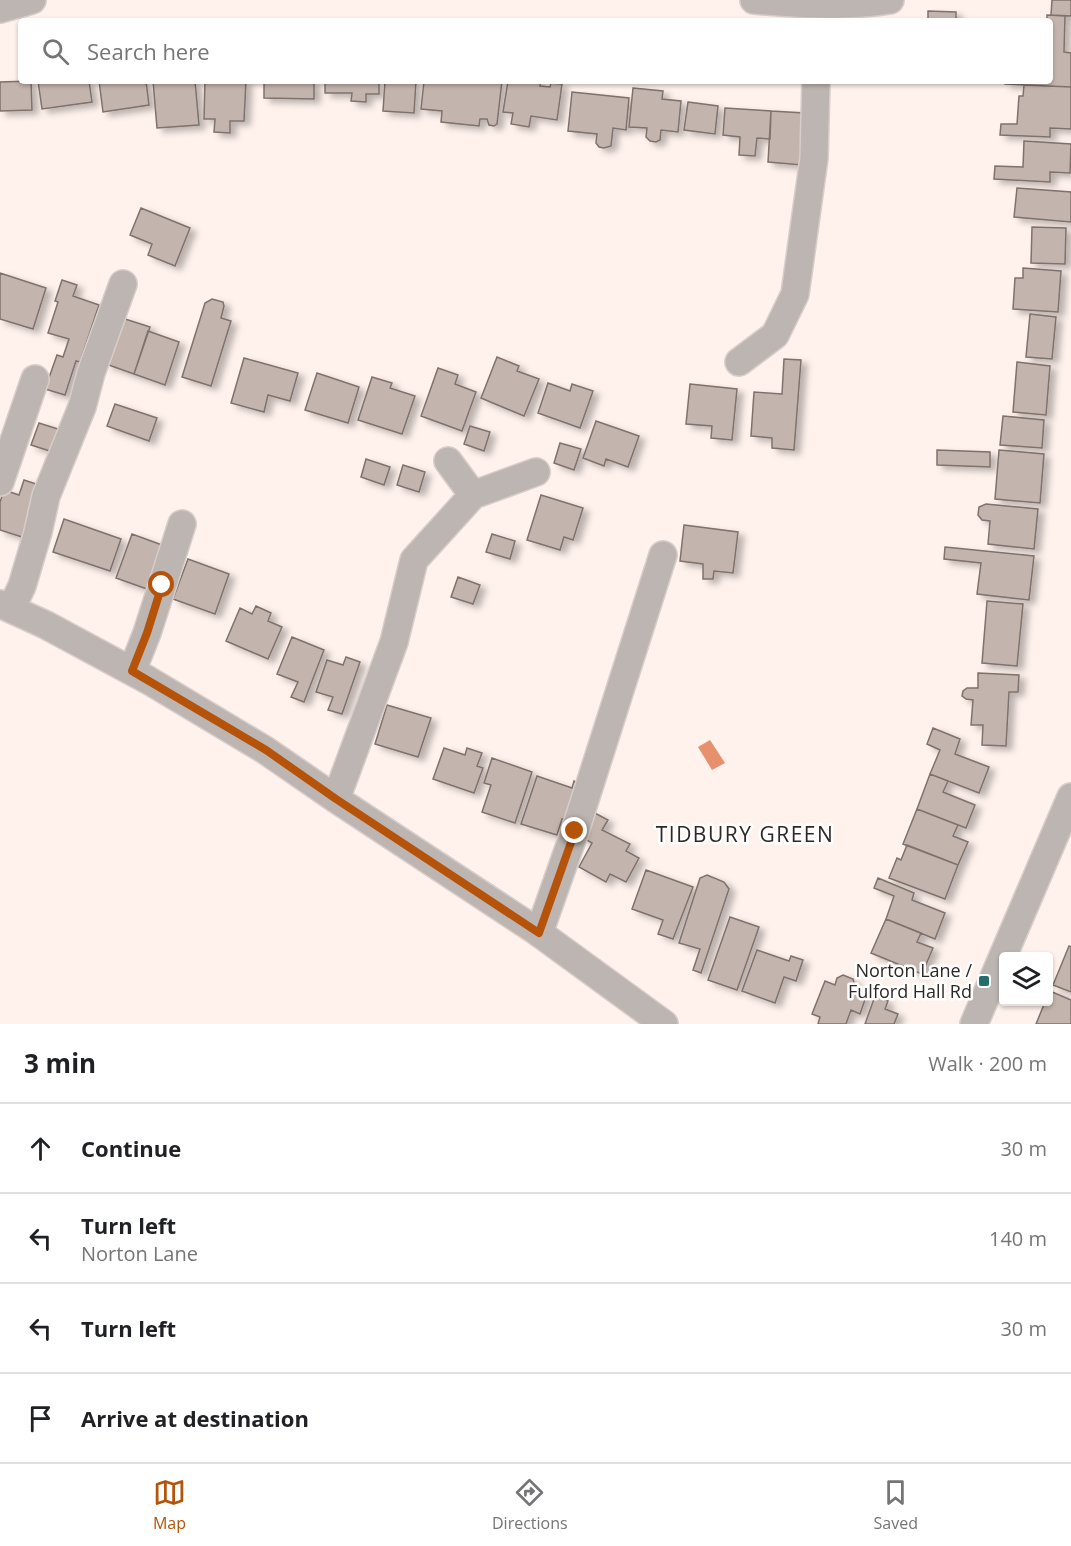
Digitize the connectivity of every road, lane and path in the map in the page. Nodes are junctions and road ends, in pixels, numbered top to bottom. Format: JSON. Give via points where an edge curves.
{"nodes":[{"id":1,"x":32,"y":0,"type":"edge"},
{"id":2,"x":754,"y":0,"type":"edge"},
{"id":3,"x":890,"y":0,"type":"edge"},
{"id":4,"x":0,"y":9,"type":"edge"},
{"id":5,"x":809,"y":13,"type":"edge"},
{"id":6,"x":816,"y":84,"type":"edge"},
{"id":7,"x":123,"y":284,"type":"dead end"},
{"id":8,"x":739,"y":363,"type":"dead end"},
{"id":9,"x":35,"y":380,"type":"dead end"},
{"id":10,"x":448,"y":461,"type":"dead end"},
{"id":11,"x":536,"y":472,"type":"dead end"},
{"id":12,"x":0,"y":482,"type":"edge"},
{"id":13,"x":473,"y":495,"type":"junction"},
{"id":14,"x":182,"y":524,"type":"dead end"},
{"id":15,"x":663,"y":555,"type":"dead end"},
{"id":16,"x":5,"y":607,"type":"edge"},
{"id":17,"x":132,"y":671,"type":"junction"},
{"id":18,"x":1071,"y":797,"type":"edge"},
{"id":19,"x":336,"y":799,"type":"junction"},
{"id":20,"x":539,"y":933,"type":"junction"},
{"id":21,"x":664,"y":1024,"type":"edge"},
{"id":22,"x":974,"y":1024,"type":"edge"}],
"edges":[{"from":1,"to":4,"type":"street"},
{"from":2,"to":5,"type":"street"},
{"from":3,"to":5,"type":"street"},
{"from":6,"to":8,"type":"street","via":[[814,158],[795,294],[775,335]]},
{"from":7,"to":16,"type":"street","via":[[82,407],[46,496],[22,586]]},
{"from":9,"to":12,"type":"street"},
{"from":10,"to":13,"type":"street"},
{"from":11,"to":13,"type":"street"},
{"from":13,"to":19,"type":"street","via":[[414,560],[394,642]]},
{"from":14,"to":17,"type":"street"},
{"from":15,"to":20,"type":"street"},
{"from":16,"to":17,"type":"street"},
{"from":17,"to":19,"type":"street","via":[[266,750]]},
{"from":18,"to":22,"type":"street"},
{"from":19,"to":20,"type":"street"},
{"from":20,"to":21,"type":"street"}]}
